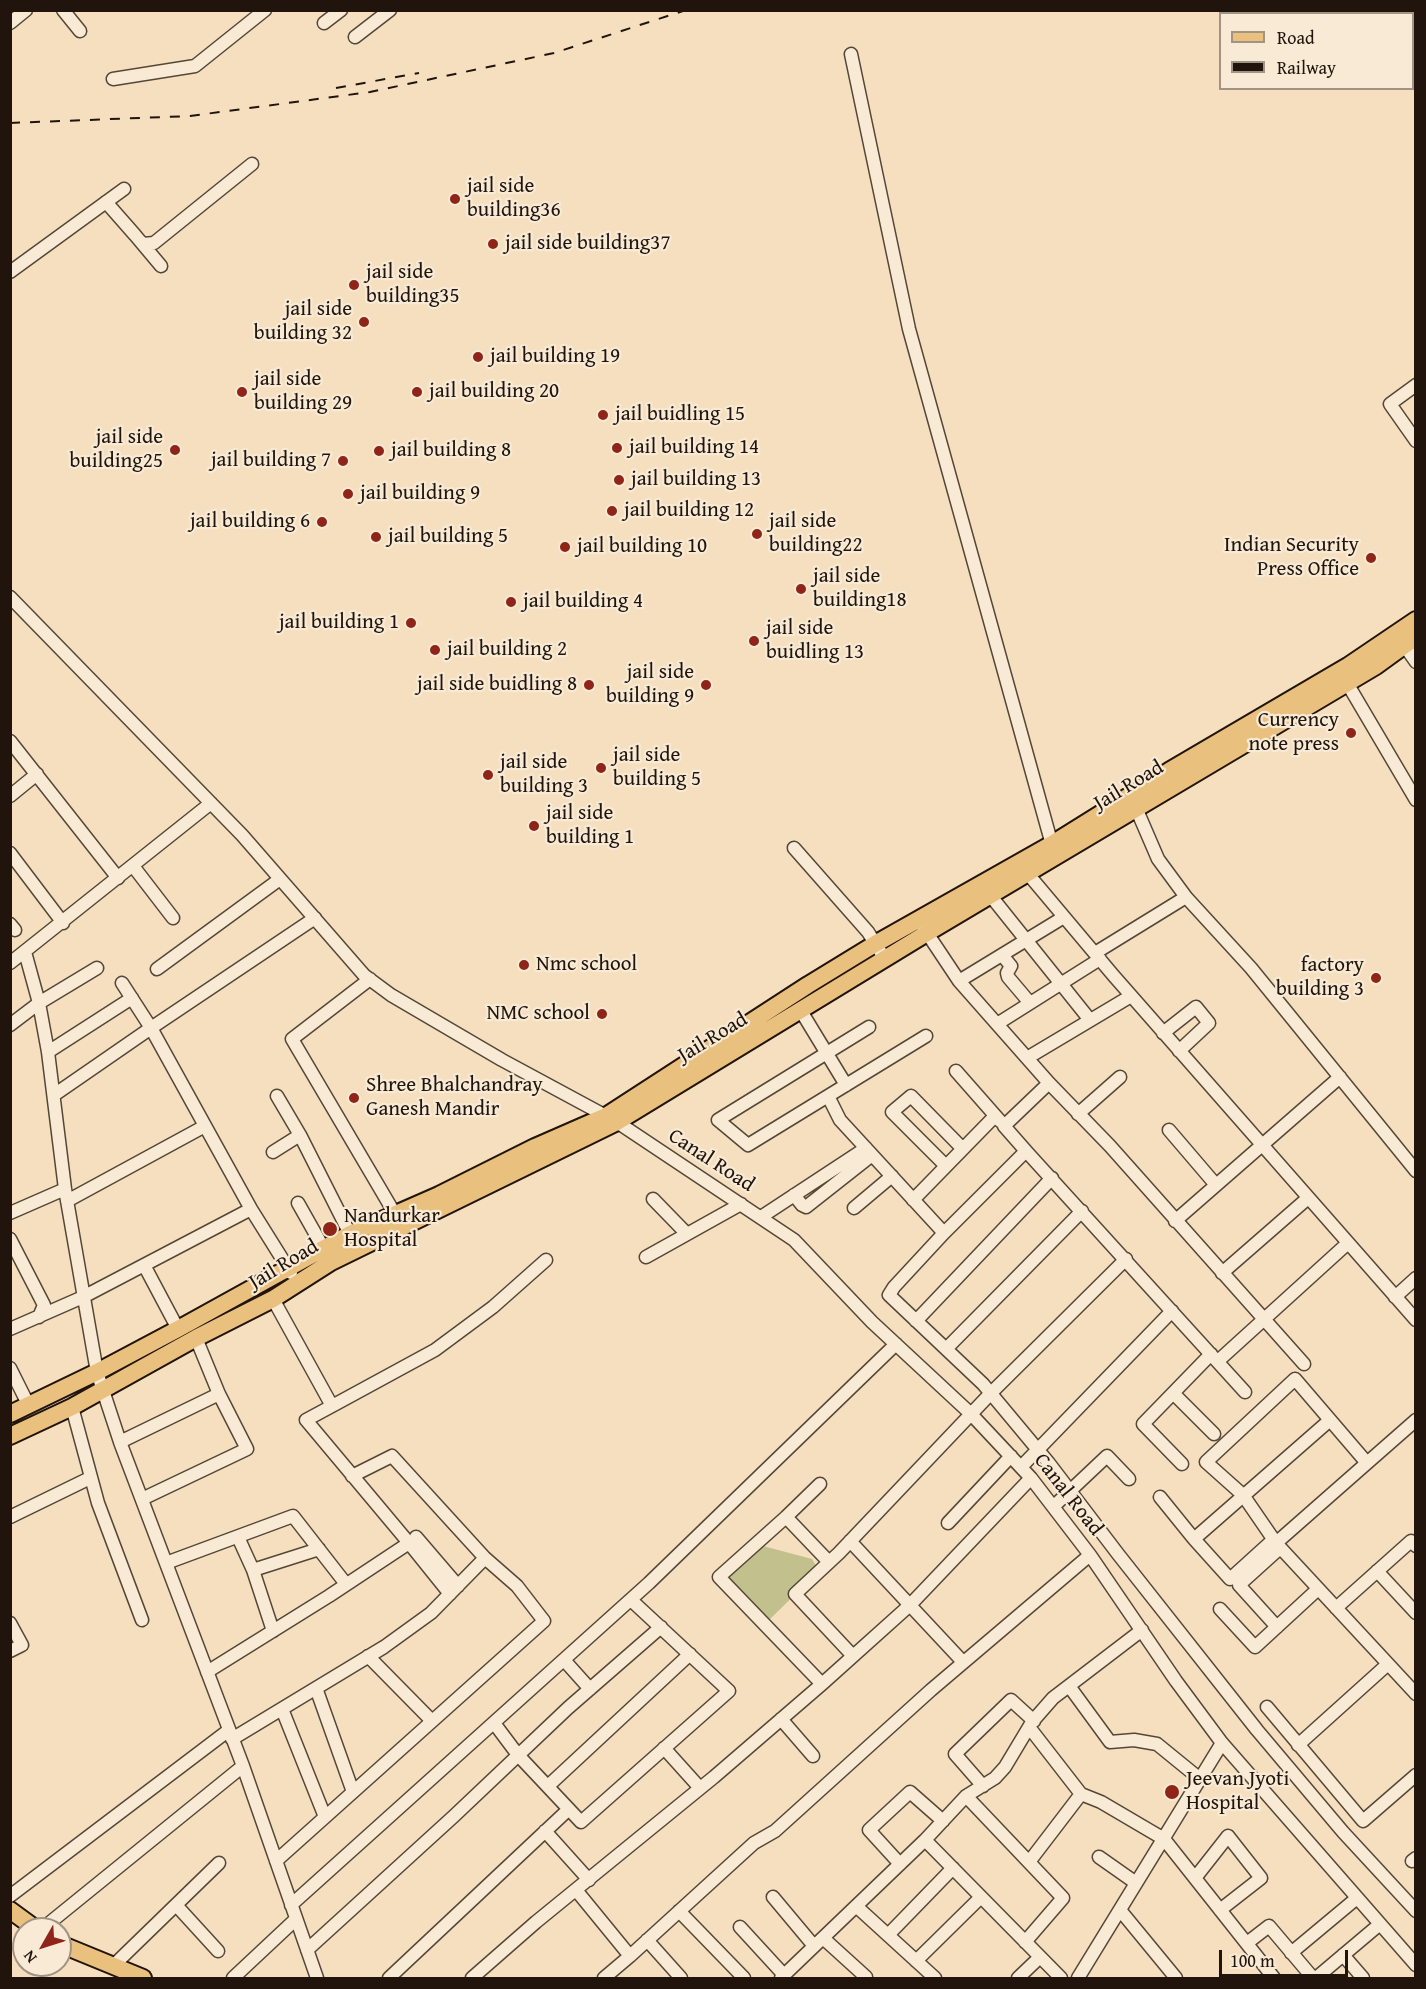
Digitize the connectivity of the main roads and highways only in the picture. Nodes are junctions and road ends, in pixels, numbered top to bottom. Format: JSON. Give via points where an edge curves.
{"nodes":[{"id":1,"x":1416,"y":620,"type":"edge"},
{"id":2,"x":1410,"y":641,"type":"edge"},
{"id":3,"x":1204,"y":759,"type":"junction"},
{"id":4,"x":1053,"y":850,"type":"junction"},
{"id":5,"x":1023,"y":867,"type":"junction"},
{"id":6,"x":923,"y":926,"type":"junction"},
{"id":7,"x":611,"y":1119,"type":"junction"},
{"id":8,"x":10,"y":1414,"type":"edge"},
{"id":9,"x":10,"y":1436,"type":"edge"},
{"id":10,"x":72,"y":1949,"type":"edge"},
{"id":11,"x":143,"y":1978,"type":"edge"}],
"edges":[{"from":1,"to":3,"type":"main road"},
{"from":2,"to":3,"type":"main road","name":"Jail Road","via":[[1347,683]]},
{"from":3,"to":4,"type":"main road"},
{"from":3,"to":4,"type":"main road","name":"Jail Road","via":[[1136,808]]},
{"from":4,"to":5,"type":"main road","name":"Jail Road"},
{"from":5,"to":6,"type":"main road"},
{"from":5,"to":6,"type":"main road","name":"Jail Road","via":[[990,895]]},
{"from":6,"to":7,"type":"main road","name":"Jail Road","via":[[885,959],[801,1011]]},
{"from":6,"to":7,"type":"main road","via":[[875,944],[808,985]]},
{"from":7,"to":8,"type":"main road","via":[[534,1147],[350,1234],[97,1372]]},
{"from":7,"to":9,"type":"main road","name":"Jail Road","via":[[331,1262],[273,1299]]},
{"from":10,"to":11,"type":"main road"}]}
